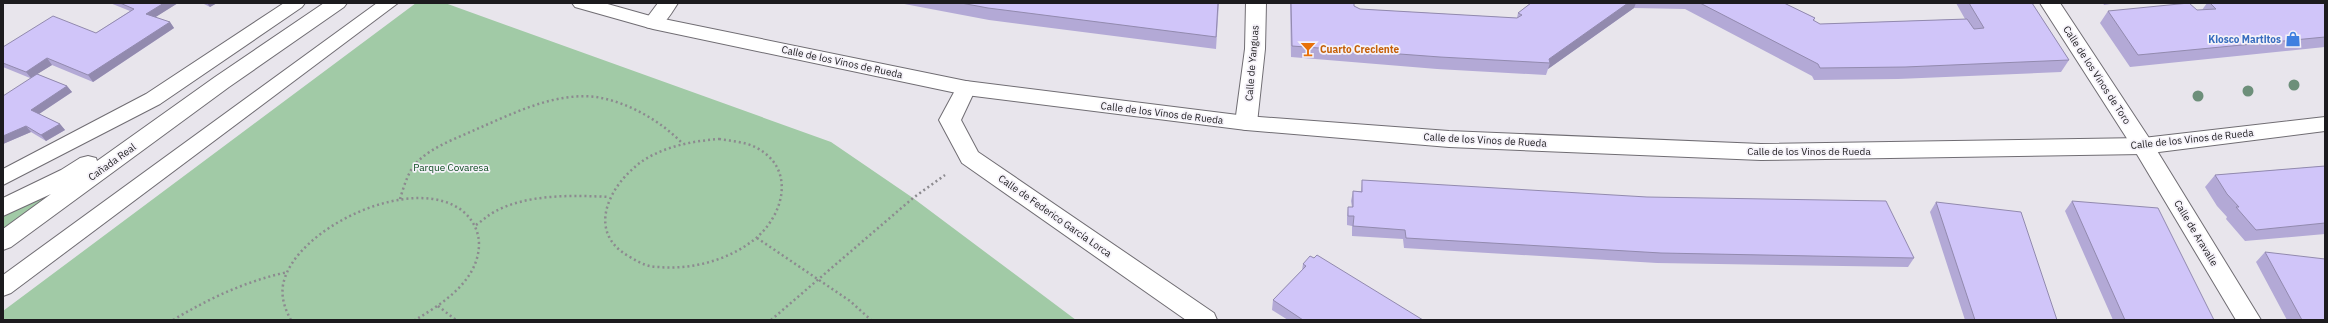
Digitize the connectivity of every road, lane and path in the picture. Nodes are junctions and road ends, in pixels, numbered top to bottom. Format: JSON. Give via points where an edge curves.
{"nodes":[{"id":1,"x":296,"y":3,"type":"edge"},
{"id":2,"x":337,"y":3,"type":"edge"},
{"id":3,"x":389,"y":3,"type":"edge"},
{"id":4,"x":582,"y":3,"type":"edge"},
{"id":5,"x":668,"y":3,"type":"edge"},
{"id":6,"x":1256,"y":3,"type":"edge"},
{"id":7,"x":2050,"y":3,"type":"edge"},
{"id":8,"x":653,"y":23,"type":"junction"},
{"id":9,"x":222,"y":82,"type":"junction"},
{"id":10,"x":966,"y":88,"type":"junction"},
{"id":11,"x":1246,"y":123,"type":"junction"},
{"id":12,"x":2325,"y":124,"type":"edge"},
{"id":13,"x":683,"y":144,"type":"junction"},
{"id":14,"x":2144,"y":146,"type":"junction"},
{"id":15,"x":970,"y":157,"type":"junction"},
{"id":16,"x":3,"y":178,"type":"edge"},
{"id":17,"x":609,"y":197,"type":"junction"},
{"id":18,"x":400,"y":199,"type":"junction"},
{"id":19,"x":3,"y":208,"type":"edge"},
{"id":20,"x":476,"y":225,"type":"junction"},
{"id":21,"x":757,"y":238,"type":"junction"},
{"id":22,"x":3,"y":242,"type":"edge"},
{"id":23,"x":288,"y":272,"type":"junction"},
{"id":24,"x":818,"y":279,"type":"junction"},
{"id":25,"x":3,"y":287,"type":"edge"},
{"id":26,"x":438,"y":306,"type":"junction"},
{"id":27,"x":173,"y":320,"type":"edge"},
{"id":28,"x":291,"y":320,"type":"edge"},
{"id":29,"x":415,"y":320,"type":"edge"},
{"id":30,"x":456,"y":320,"type":"edge"},
{"id":31,"x":771,"y":320,"type":"edge"},
{"id":32,"x":872,"y":320,"type":"edge"},
{"id":33,"x":1205,"y":320,"type":"edge"},
{"id":34,"x":2249,"y":320,"type":"edge"}],
"edges":[{"from":1,"to":16,"type":"lane","via":[[152,99]]},
{"from":2,"to":9,"type":"street","name":"Cañada Real"},
{"from":3,"to":25,"type":"lane"},
{"from":4,"to":8,"type":"street"},
{"from":5,"to":8,"type":"street"},
{"from":6,"to":11,"type":"street","name":"Calle de Yanguas","via":[[1255,49]]},
{"from":7,"to":14,"type":"street","name":"Calle de los Vinos de Toro"},
{"from":8,"to":10,"type":"street","name":"Calle de los Vinos de Rueda"},
{"from":9,"to":19,"type":"street","name":"Cañada Real","via":[[69,176]]},
{"from":9,"to":22,"type":"street","name":"Cañada Real"},
{"from":10,"to":11,"type":"street","name":"Calle de los Vinos de Rueda"},
{"from":10,"to":15,"type":"street","name":"Calle de Federico García Lorca","via":[[950,120]]},
{"from":11,"to":14,"type":"street","name":"Calle de los Vinos de Rueda","via":[[1449,139],[1761,152]]},
{"from":12,"to":14,"type":"street","name":"Calle de los Vinos de Rueda"},
{"from":13,"to":17,"type":"path","via":[[644,160],[623,177]]},
{"from":13,"to":18,"type":"path","via":[[660,120],[644,113],[611,100],[570,97],[515,112],[449,142],[427,155],[413,168]]},
{"from":13,"to":21,"type":"path","via":[[719,139],[743,142],[762,151],[776,164],[783,180],[783,199],[774,218]]},
{"from":14,"to":34,"type":"street","name":"Calle de Aravalle"},
{"from":15,"to":24,"type":"path","via":[[913,198]]},
{"from":15,"to":33,"type":"street","name":"Calle de Federico García Lorca"},
{"from":17,"to":20,"type":"path","via":[[565,195],[545,199],[494,212]]},
{"from":17,"to":21,"type":"path","via":[[604,218],[608,238],[622,254],[644,265],[672,268],[702,265],[732,254]]},
{"from":18,"to":20,"type":"path","via":[[422,198],[446,202],[464,211]]},
{"from":18,"to":23,"type":"path","via":[[366,208],[339,221],[313,240]]},
{"from":20,"to":26,"type":"path","via":[[480,243],[475,264],[461,285]]},
{"from":21,"to":24,"type":"path"},
{"from":23,"to":27,"type":"path","via":[[239,284],[207,299]]},
{"from":23,"to":28,"type":"path","via":[[283,285],[283,306]]},
{"from":24,"to":31,"type":"path"},
{"from":24,"to":32,"type":"path"},
{"from":26,"to":29,"type":"path"},
{"from":26,"to":30,"type":"path"}]}
